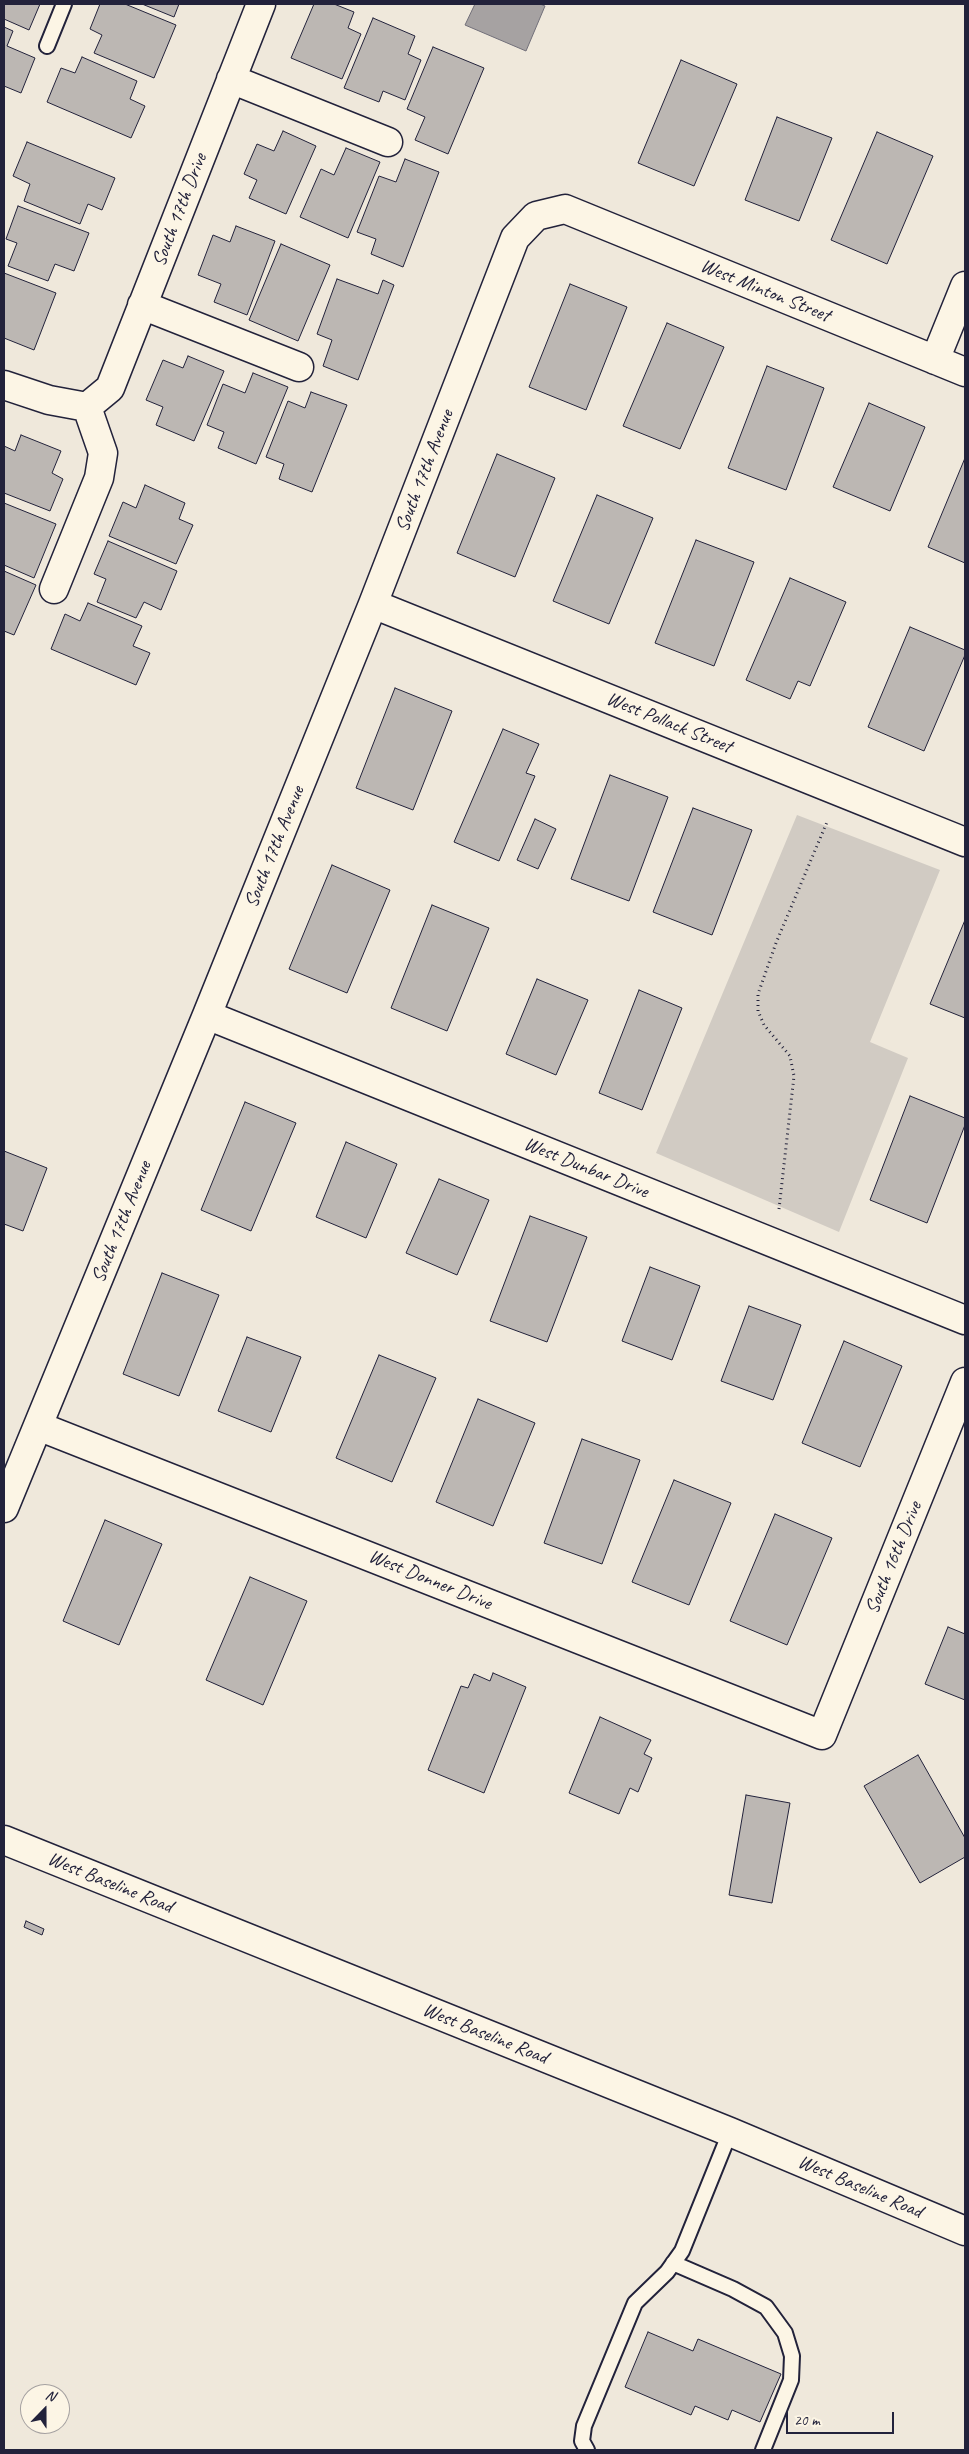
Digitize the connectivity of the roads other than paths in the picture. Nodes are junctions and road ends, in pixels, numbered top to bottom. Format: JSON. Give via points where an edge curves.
{"nodes":[{"id":1,"x":64,"y":4,"type":"edge"},
{"id":2,"x":260,"y":4,"type":"edge"},
{"id":3,"x":47,"y":46,"type":"dead end"},
{"id":4,"x":231,"y":79,"type":"junction"},
{"id":5,"x":388,"y":142,"type":"dead end"},
{"id":6,"x":565,"y":209,"type":"joint"},
{"id":7,"x":965,"y":286,"type":"edge"},
{"id":8,"x":142,"y":305,"type":"junction"},
{"id":9,"x":935,"y":360,"type":"junction"},
{"id":10,"x":299,"y":367,"type":"dead end"},
{"id":11,"x":965,"y":372,"type":"edge"},
{"id":12,"x":4,"y":385,"type":"edge"},
{"id":13,"x":87,"y":407,"type":"junction"},
{"id":14,"x":54,"y":589,"type":"dead end"},
{"id":15,"x":373,"y":604,"type":"junction"},
{"id":16,"x":965,"y":842,"type":"edge"},
{"id":17,"x":207,"y":1015,"type":"junction"},
{"id":18,"x":965,"y":1320,"type":"edge"},
{"id":19,"x":965,"y":1382,"type":"edge"},
{"id":20,"x":38,"y":1426,"type":"junction"},
{"id":21,"x":4,"y":1508,"type":"edge"},
{"id":22,"x":822,"y":1735,"type":"joint"},
{"id":23,"x":4,"y":1840,"type":"edge"},
{"id":24,"x":730,"y":2132,"type":"junction"},
{"id":25,"x":965,"y":2231,"type":"edge"},
{"id":26,"x":673,"y":2263,"type":"junction"},
{"id":27,"x":587,"y":2450,"type":"edge"},
{"id":28,"x":762,"y":2450,"type":"edge"}],
"edges":[{"from":1,"to":3,"type":"lane"},
{"from":2,"to":4,"type":"street","name":"South 17th Drive"},
{"from":4,"to":5,"type":"street"},
{"from":4,"to":8,"type":"street","name":"South 17th Drive"},
{"from":6,"to":9,"type":"street","name":"West Minton Street"},
{"from":6,"to":15,"type":"street","name":"South 17th Avenue","via":[[536,216],[515,238]]},
{"from":7,"to":9,"type":"street"},
{"from":8,"to":10,"type":"street"},
{"from":8,"to":13,"type":"street","name":"South 17th Drive","via":[[110,388]]},
{"from":9,"to":11,"type":"street","name":"West Minton Street"},
{"from":12,"to":13,"type":"street","via":[[49,400]]},
{"from":13,"to":14,"type":"street","via":[[103,453],[99,478]]},
{"from":15,"to":16,"type":"street","name":"West Pollack Street"},
{"from":15,"to":17,"type":"street","name":"South 17th Avenue"},
{"from":17,"to":18,"type":"street","name":"West Dunbar Drive"},
{"from":17,"to":20,"type":"street","name":"South 17th Avenue"},
{"from":19,"to":22,"type":"street","name":"South 16th Drive"},
{"from":20,"to":21,"type":"street","name":"South 17th Avenue"},
{"from":20,"to":22,"type":"street","name":"West Donner Drive"},
{"from":23,"to":24,"type":"street","name":"West Baseline Road"},
{"from":24,"to":25,"type":"street","name":"West Baseline Road"},
{"from":24,"to":26,"type":"lane","via":[[682,2252]]},
{"from":26,"to":27,"type":"lane","via":[[635,2303],[584,2426],[582,2441]]},
{"from":26,"to":28,"type":"lane","via":[[766,2307],[785,2334],[792,2356],[791,2380]]}]}
